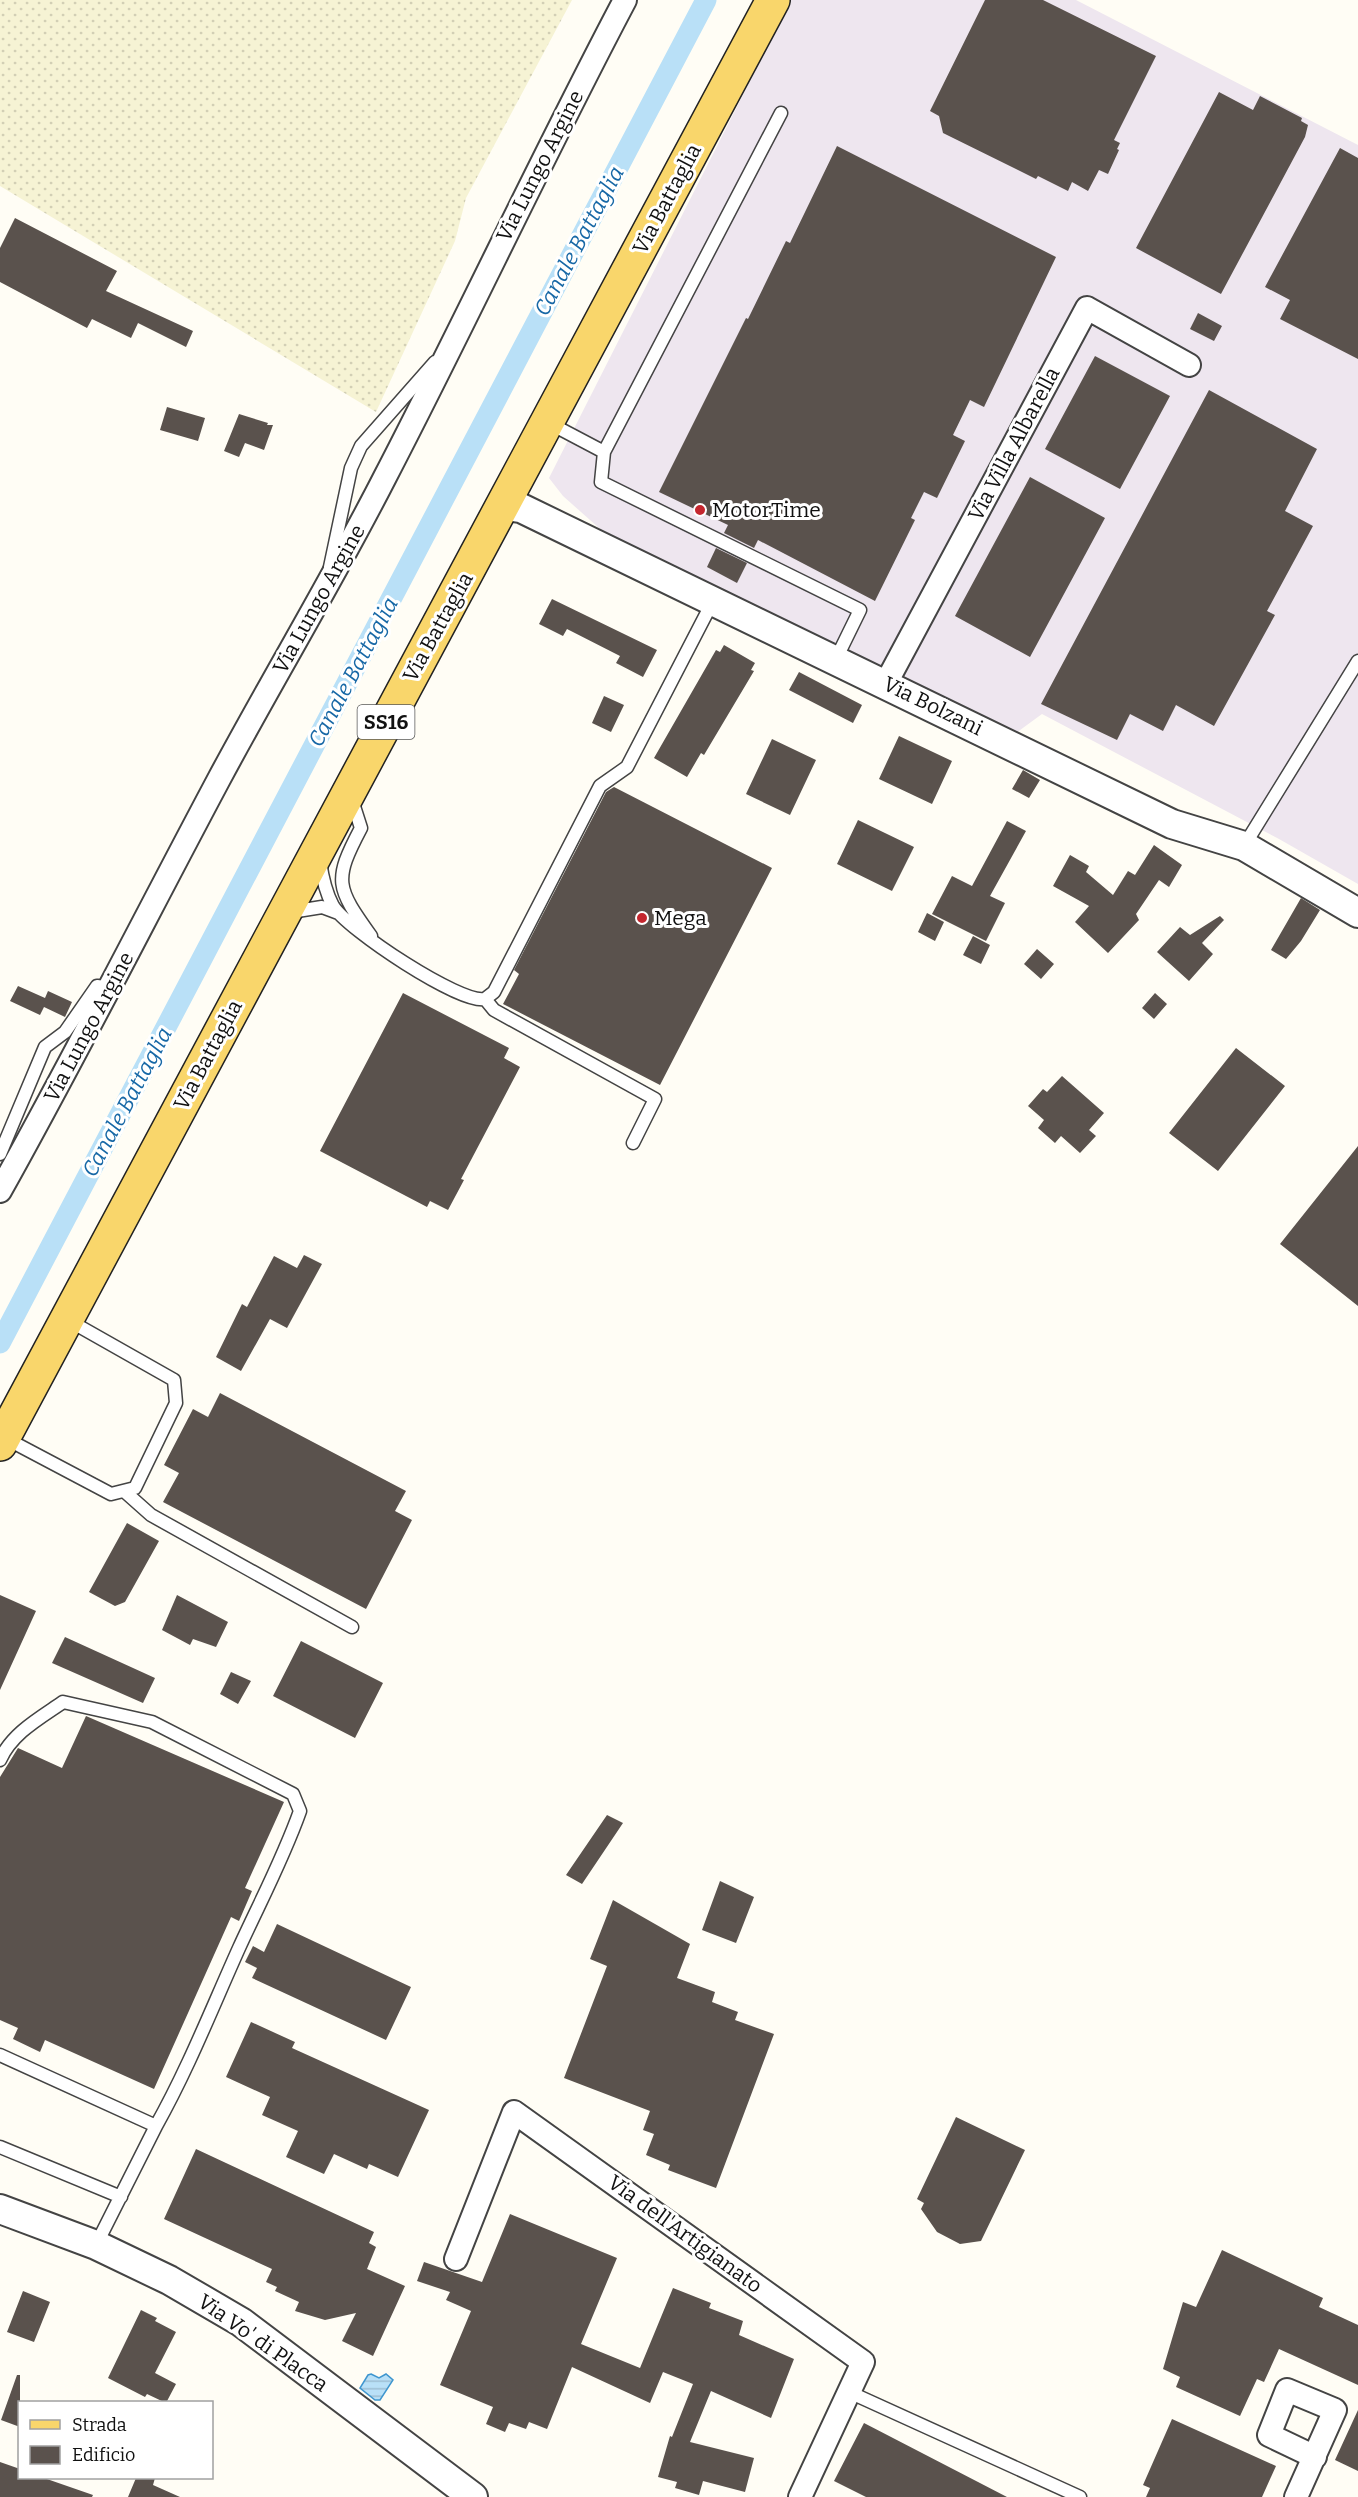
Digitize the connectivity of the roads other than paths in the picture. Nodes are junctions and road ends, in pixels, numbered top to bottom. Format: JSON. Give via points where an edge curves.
{"nodes":[{"id":1,"x":625,"y":0,"type":"edge"},
{"id":2,"x":773,"y":0,"type":"edge"},
{"id":3,"x":781,"y":113,"type":"dead end"},
{"id":4,"x":450,"y":345,"type":"junction"},
{"id":5,"x":1189,"y":365,"type":"dead end"},
{"id":6,"x":548,"y":423,"type":"junction"},
{"id":7,"x":604,"y":452,"type":"junction"},
{"id":8,"x":504,"y":506,"type":"junction"},
{"id":9,"x":324,"y":593,"type":"junction"},
{"id":10,"x":713,"y":601,"type":"junction"},
{"id":11,"x":836,"y":659,"type":"junction"},
{"id":12,"x":1358,"y":662,"type":"edge"},
{"id":13,"x":886,"y":683,"type":"junction"},
{"id":14,"x":349,"y":791,"type":"junction"},
{"id":15,"x":1244,"y":846,"type":"junction"},
{"id":16,"x":318,"y":848,"type":"junction"},
{"id":17,"x":339,"y":913,"type":"junction"},
{"id":18,"x":1358,"y":913,"type":"edge"},
{"id":19,"x":282,"y":916,"type":"junction"},
{"id":20,"x":377,"y":945,"type":"junction"},
{"id":21,"x":110,"y":988,"type":"junction"},
{"id":22,"x":485,"y":999,"type":"junction"},
{"id":23,"x":633,"y":1143,"type":"dead end"},
{"id":24,"x":0,"y":1154,"type":"edge"},
{"id":25,"x":0,"y":1191,"type":"edge"},
{"id":26,"x":67,"y":1319,"type":"junction"},
{"id":27,"x":2,"y":1441,"type":"edge"},
{"id":28,"x":124,"y":1491,"type":"junction"},
{"id":29,"x":352,"y":1628,"type":"dead end"},
{"id":30,"x":0,"y":1760,"type":"edge"},
{"id":31,"x":0,"y":2055,"type":"edge"},
{"id":32,"x":156,"y":2126,"type":"junction"},
{"id":33,"x":0,"y":2146,"type":"edge"},
{"id":34,"x":121,"y":2197,"type":"junction"},
{"id":35,"x":0,"y":2209,"type":"edge"},
{"id":36,"x":96,"y":2245,"type":"junction"},
{"id":37,"x":456,"y":2259,"type":"dead end"},
{"id":38,"x":849,"y":2392,"type":"junction"},
{"id":39,"x":1315,"y":2457,"type":"dead end"},
{"id":40,"x":467,"y":2495,"type":"edge"},
{"id":41,"x":800,"y":2497,"type":"edge"},
{"id":42,"x":1080,"y":2497,"type":"edge"},
{"id":43,"x":1296,"y":2497,"type":"edge"}],
"edges":[{"from":1,"to":4,"type":"street","name":"Via Lungo Argine"},
{"from":2,"to":6,"type":"main road","name":"Via Battaglia","number":"SS16"},
{"from":3,"to":7,"type":"lane"},
{"from":4,"to":9,"type":"street","name":"Via Lungo Argine"},
{"from":4,"to":9,"type":"lane","via":[[361,447],[351,468]]},
{"from":5,"to":13,"type":"street","name":"Via Villa Albarella","via":[[1087,308]]},
{"from":6,"to":7,"type":"lane"},
{"from":6,"to":8,"type":"main road","name":"Via Battaglia","number":"SS16"},
{"from":7,"to":11,"type":"lane","via":[[601,482],[860,610]]},
{"from":8,"to":10,"type":"street","name":"Via Bolzani","via":[[521,508]]},
{"from":8,"to":14,"type":"main road","name":"Via Battaglia","number":"SS16"},
{"from":9,"to":21,"type":"street","name":"Via Lungo Argine","via":[[221,776]]},
{"from":10,"to":11,"type":"street","name":"Via Bolzani"},
{"from":10,"to":22,"type":"lane","via":[[627,767],[600,786],[494,992]]},
{"from":11,"to":13,"type":"street","name":"Via Bolzani"},
{"from":12,"to":15,"type":"lane"},
{"from":13,"to":15,"type":"street","name":"Via Bolzani","via":[[1172,824]]},
{"from":14,"to":16,"type":"main road","name":"Via Battaglia","number":"SS16"},
{"from":14,"to":20,"type":"lane","via":[[361,828],[344,861],[341,880],[353,912]]},
{"from":15,"to":18,"type":"street","name":"Via Bolzani"},
{"from":16,"to":17,"type":"lane","via":[[326,888]]},
{"from":16,"to":19,"type":"main road","name":"Via Battaglia","number":"SS16"},
{"from":17,"to":19,"type":"lane","via":[[311,907]]},
{"from":17,"to":20,"type":"lane"},
{"from":19,"to":26,"type":"main road","name":"Via Battaglia","number":"SS16"},
{"from":20,"to":22,"type":"lane","via":[[471,998]]},
{"from":21,"to":24,"type":"lane","via":[[97,986],[65,1032],[45,1047]]},
{"from":21,"to":25,"type":"street","name":"Via Lungo Argine"},
{"from":22,"to":23,"type":"lane","via":[[494,1010],[655,1099]]},
{"from":26,"to":27,"type":"main road","name":"Via Battaglia","number":"SS16"},
{"from":26,"to":28,"type":"lane","via":[[174,1380],[176,1403],[135,1488]]},
{"from":27,"to":28,"type":"lane","via":[[111,1494]]},
{"from":28,"to":29,"type":"lane","via":[[151,1515]]},
{"from":30,"to":32,"type":"lane","via":[[6,1747],[28,1726],[63,1702],[152,1722],[293,1794],[300,1811],[286,1852],[244,1936],[180,2085]]},
{"from":31,"to":32,"type":"lane"},
{"from":32,"to":34,"type":"lane"},
{"from":33,"to":34,"type":"lane"},
{"from":34,"to":36,"type":"lane"},
{"from":35,"to":36,"type":"street","name":"Via Vo' di Placca"},
{"from":36,"to":40,"type":"street","name":"Via Vo' di Placca","via":[[169,2280],[241,2322]]},
{"from":37,"to":38,"type":"street","name":"Via dell'Artigianato","via":[[514,2112],[863,2362]]},
{"from":38,"to":41,"type":"street","name":"Via dell'Artigianato"},
{"from":38,"to":42,"type":"lane"},
{"from":39,"to":43,"type":"street"}]}
